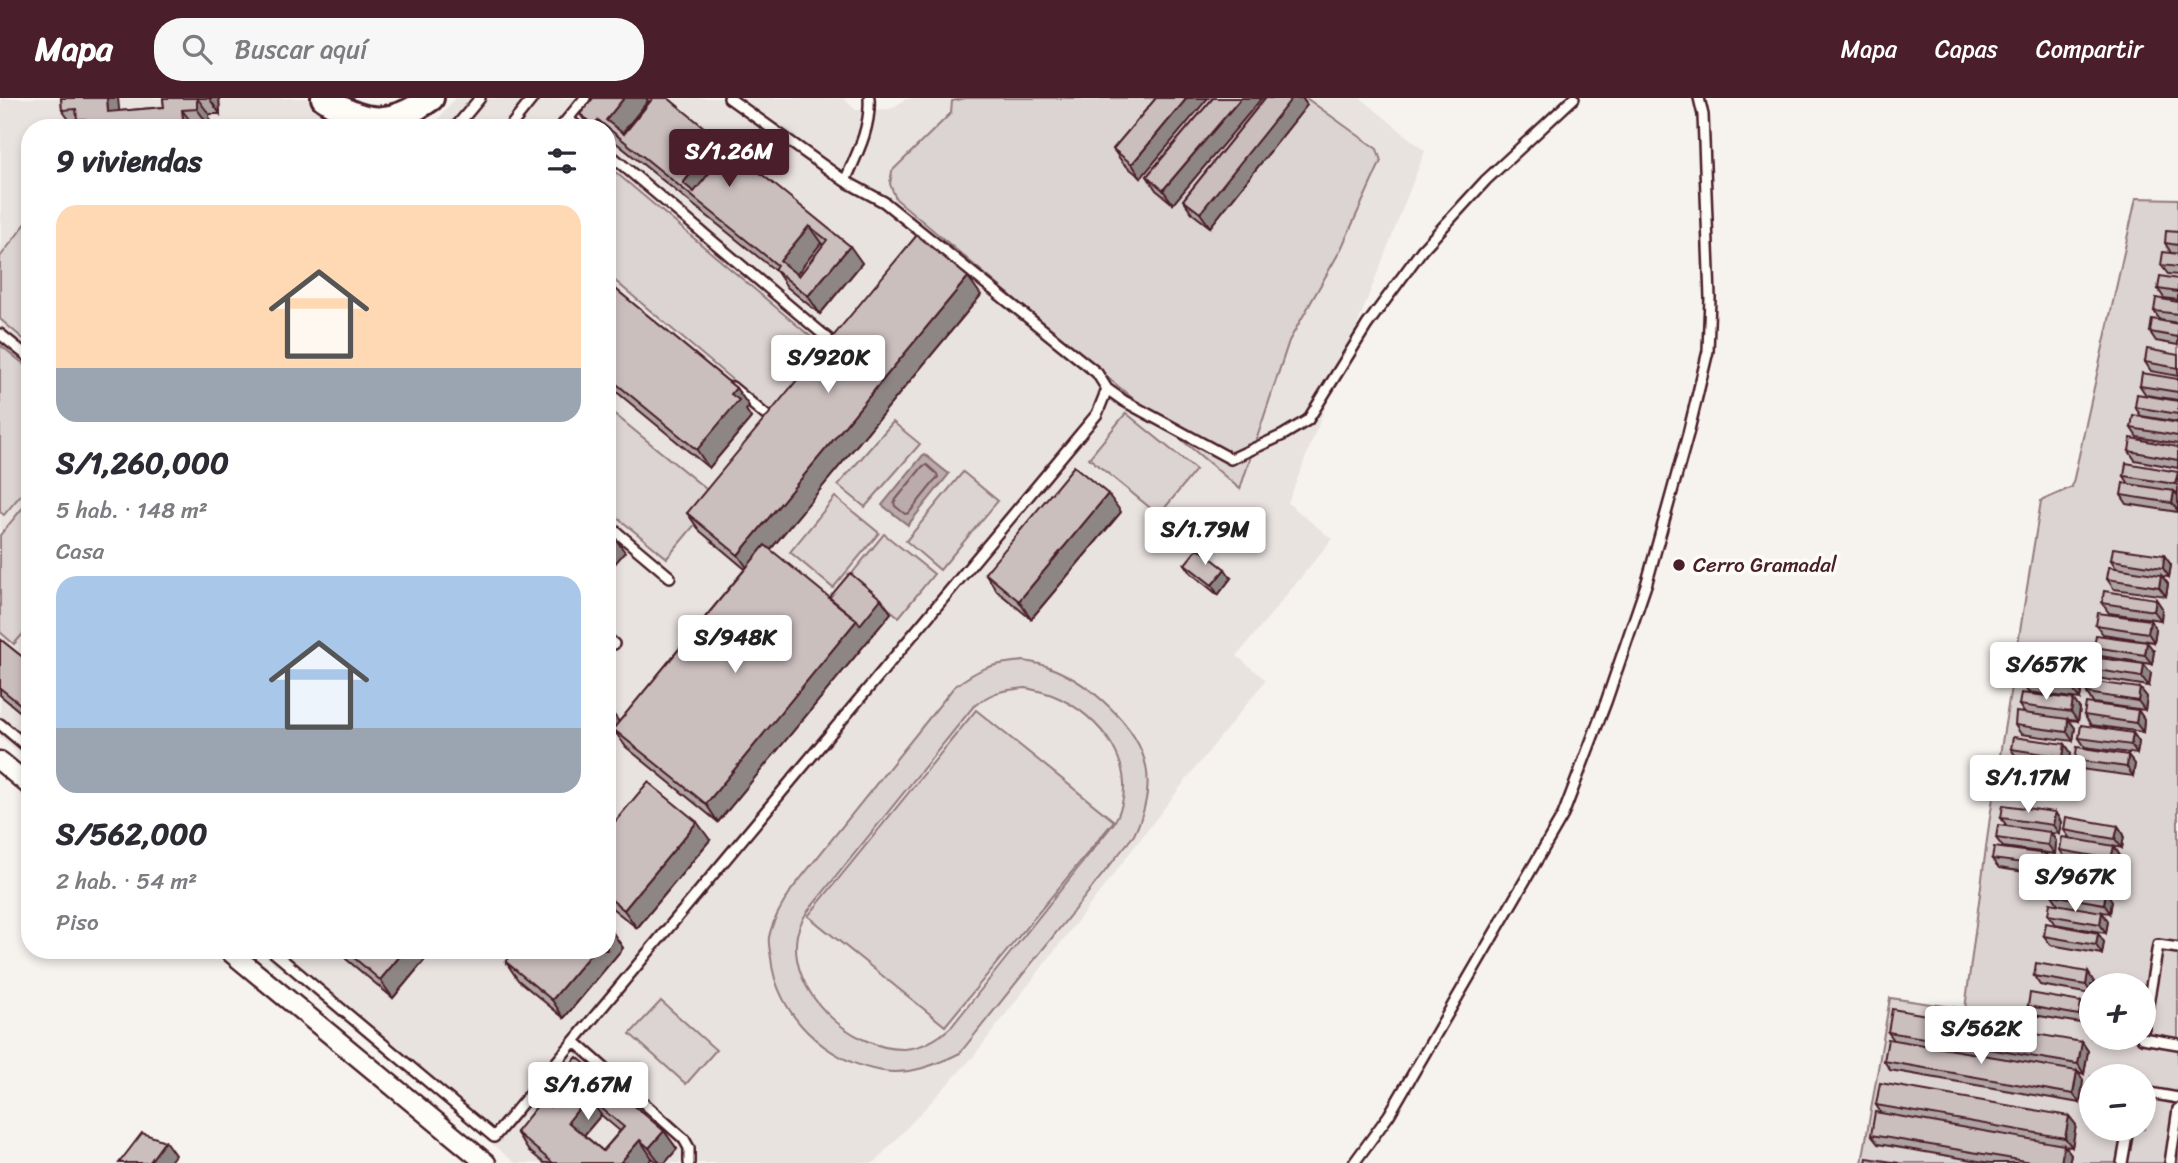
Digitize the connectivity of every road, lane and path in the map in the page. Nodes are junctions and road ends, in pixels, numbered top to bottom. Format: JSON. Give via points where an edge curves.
{"nodes":[{"id":1,"x":324,"y":98,"type":"edge"},
{"id":2,"x":431,"y":98,"type":"edge"},
{"id":3,"x":480,"y":98,"type":"edge"},
{"id":4,"x":533,"y":98,"type":"edge"},
{"id":5,"x":585,"y":98,"type":"edge"},
{"id":6,"x":729,"y":98,"type":"edge"},
{"id":7,"x":869,"y":98,"type":"edge"},
{"id":8,"x":1574,"y":98,"type":"edge"},
{"id":9,"x":1699,"y":98,"type":"edge"},
{"id":10,"x":462,"y":119,"type":"edge"},
{"id":11,"x":516,"y":119,"type":"edge"},
{"id":12,"x":568,"y":119,"type":"edge"},
{"id":13,"x":616,"y":160,"type":"edge"},
{"id":14,"x":845,"y":181,"type":"junction"},
{"id":15,"x":0,"y":334,"type":"edge"},
{"id":16,"x":21,"y":351,"type":"edge"},
{"id":17,"x":842,"y":351,"type":"edge"},
{"id":18,"x":723,"y":380,"type":"edge"},
{"id":19,"x":1107,"y":389,"type":"junction"},
{"id":20,"x":776,"y":424,"type":"edge"},
{"id":21,"x":616,"y":532,"type":"edge"},
{"id":22,"x":670,"y":577,"type":"dead end"},
{"id":23,"x":0,"y":724,"type":"edge"},
{"id":24,"x":21,"y":742,"type":"edge"},
{"id":25,"x":0,"y":761,"type":"edge"},
{"id":26,"x":21,"y":778,"type":"edge"},
{"id":27,"x":2178,"y":948,"type":"edge"},
{"id":28,"x":239,"y":959,"type":"edge"},
{"id":29,"x":282,"y":959,"type":"edge"},
{"id":30,"x":2153,"y":973,"type":"edge"},
{"id":31,"x":2156,"y":1040,"type":"edge"},
{"id":32,"x":574,"y":1041,"type":"junction"},
{"id":33,"x":2178,"y":1044,"type":"edge"},
{"id":34,"x":2156,"y":1094,"type":"edge"},
{"id":35,"x":2178,"y":1098,"type":"edge"},
{"id":36,"x":2178,"y":1109,"type":"edge"},
{"id":37,"x":2126,"y":1141,"type":"edge"},
{"id":38,"x":486,"y":1163,"type":"edge"},
{"id":39,"x":689,"y":1163,"type":"edge"},
{"id":40,"x":1354,"y":1163,"type":"edge"},
{"id":41,"x":2122,"y":1163,"type":"edge"},
{"id":42,"x":2170,"y":1163,"type":"edge"}],
"edges":[{"from":1,"to":2,"type":"main road","via":[[362,118],[391,118]]},
{"from":3,"to":10,"type":"lane"},
{"from":4,"to":11,"type":"lane"},
{"from":5,"to":12,"type":"lane"},
{"from":6,"to":14,"type":"lane"},
{"from":7,"to":14,"type":"lane","via":[[870,114],[862,142]]},
{"from":8,"to":19,"type":"lane","via":[[1486,180],[1422,250],[1367,325],[1308,420],[1231,459]]},
{"from":9,"to":40,"type":"lane","via":[[1705,154],[1708,351],[1647,582],[1563,815],[1389,1115]]},
{"from":13,"to":17,"type":"lane"},
{"from":14,"to":19,"type":"lane","via":[[884,202],[1097,373]]},
{"from":15,"to":16,"type":"lane"},
{"from":18,"to":20,"type":"lane"},
{"from":19,"to":32,"type":"lane","via":[[1097,414]]},
{"from":21,"to":22,"type":"lane"},
{"from":23,"to":24,"type":"lane"},
{"from":25,"to":26,"type":"street"},
{"from":27,"to":30,"type":"lane","via":[[2158,945]]},
{"from":28,"to":38,"type":"street"},
{"from":29,"to":32,"type":"lane","via":[[494,1137]]},
{"from":31,"to":33,"type":"lane"},
{"from":32,"to":39,"type":"lane","via":[[684,1139]]},
{"from":34,"to":35,"type":"lane"},
{"from":36,"to":42,"type":"lane"},
{"from":37,"to":41,"type":"lane"}]}
